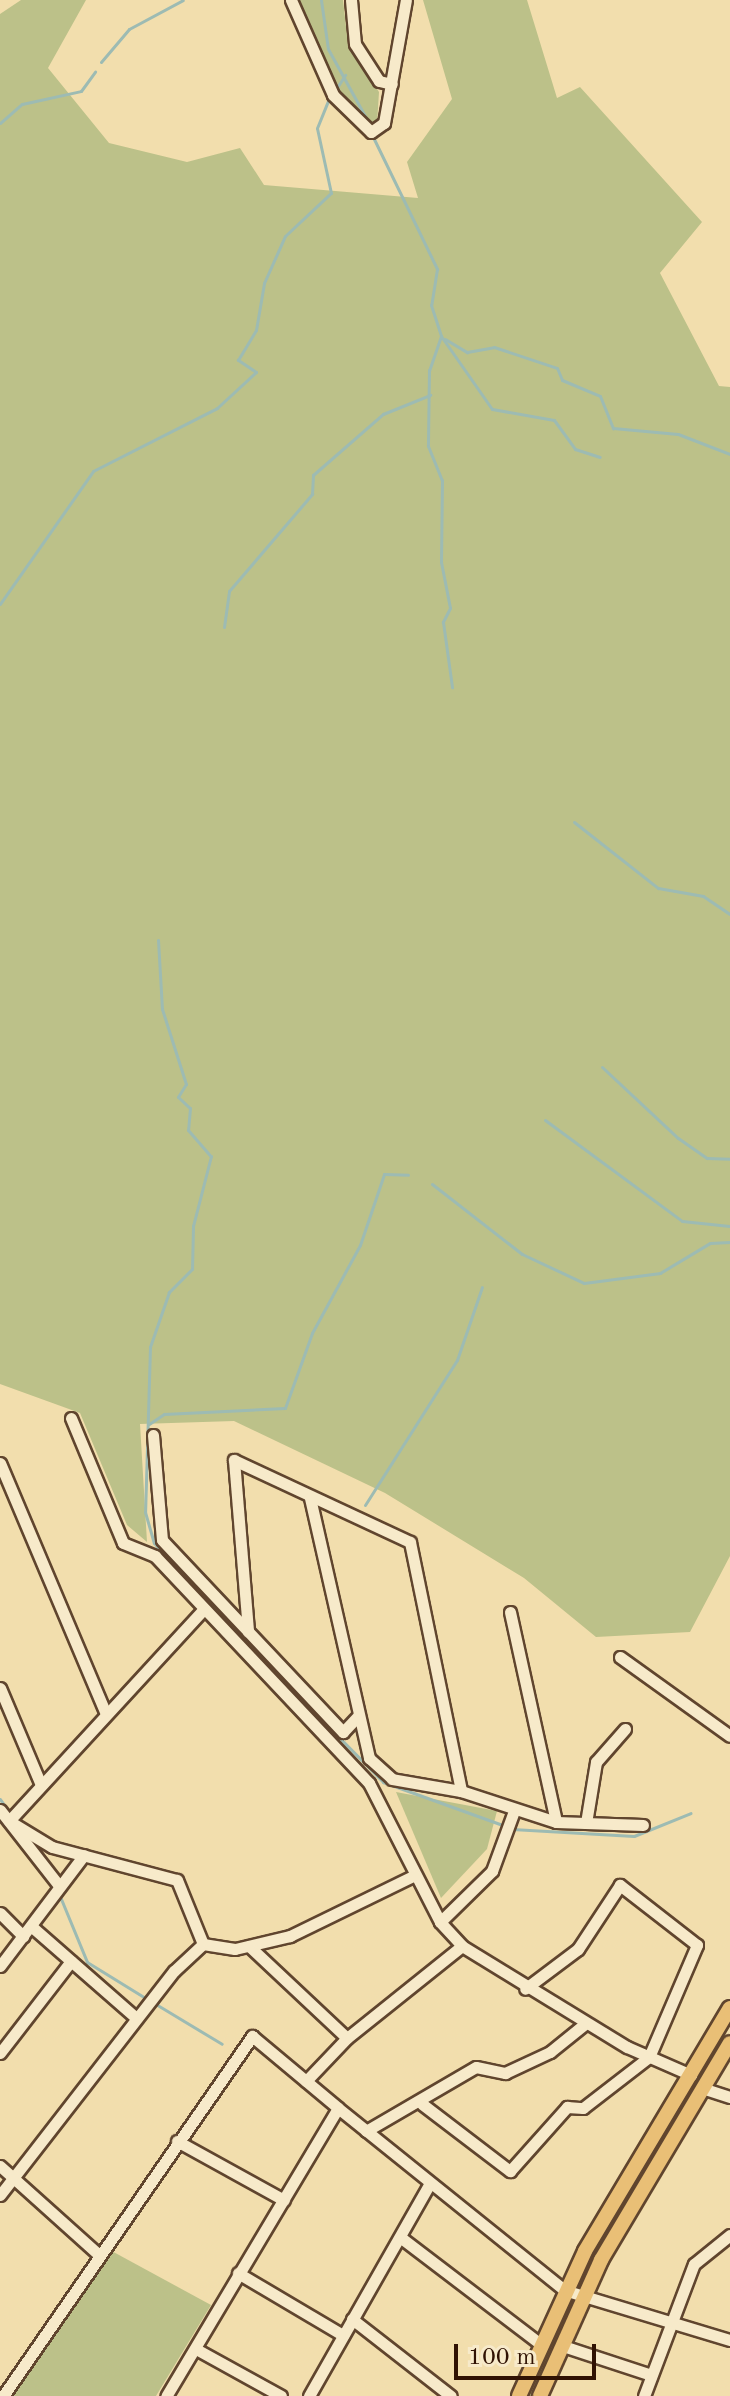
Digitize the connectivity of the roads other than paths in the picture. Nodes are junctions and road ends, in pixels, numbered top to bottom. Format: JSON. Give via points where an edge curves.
{"nodes":[{"id":1,"x":291,"y":0,"type":"edge"},
{"id":2,"x":351,"y":0,"type":"edge"},
{"id":3,"x":406,"y":0,"type":"edge"},
{"id":4,"x":392,"y":84,"type":"junction"},
{"id":5,"x":71,"y":1418,"type":"dead end"},
{"id":6,"x":153,"y":1435,"type":"dead end"},
{"id":7,"x":0,"y":1463,"type":"edge"},
{"id":8,"x":310,"y":1498,"type":"junction"},
{"id":9,"x":202,"y":1611,"type":"junction"},
{"id":10,"x":510,"y":1612,"type":"dead end"},
{"id":11,"x":248,"y":1631,"type":"junction"},
{"id":12,"x":244,"y":1652,"type":"junction"},
{"id":13,"x":620,"y":1657,"type":"dead end"},
{"id":14,"x":0,"y":1688,"type":"edge"},
{"id":15,"x":106,"y":1714,"type":"junction"},
{"id":16,"x":358,"y":1716,"type":"junction"},
{"id":17,"x":625,"y":1729,"type":"dead end"},
{"id":18,"x":730,"y":1736,"type":"edge"},
{"id":19,"x":41,"y":1785,"type":"junction"},
{"id":20,"x":461,"y":1791,"type":"junction"},
{"id":21,"x":0,"y":1810,"type":"edge"},
{"id":22,"x":514,"y":1811,"type":"junction"},
{"id":23,"x":9,"y":1821,"type":"junction"},
{"id":24,"x":556,"y":1822,"type":"junction"},
{"id":25,"x":586,"y":1823,"type":"junction"},
{"id":26,"x":643,"y":1825,"type":"dead end"},
{"id":27,"x":84,"y":1855,"type":"junction"},
{"id":28,"x":415,"y":1875,"type":"junction"},
{"id":29,"x":57,"y":1883,"type":"junction"},
{"id":30,"x":0,"y":1913,"type":"edge"},
{"id":31,"x":440,"y":1922,"type":"junction"},
{"id":32,"x":31,"y":1926,"type":"junction"},
{"id":33,"x":23,"y":1936,"type":"junction"},
{"id":34,"x":203,"y":1944,"type":"junction"},
{"id":35,"x":249,"y":1946,"type":"junction"},
{"id":36,"x":462,"y":1946,"type":"junction"},
{"id":37,"x":71,"y":1961,"type":"junction"},
{"id":38,"x":0,"y":1966,"type":"edge"},
{"id":39,"x":525,"y":1989,"type":"junction"},
{"id":40,"x":730,"y":2008,"type":"edge"},
{"id":41,"x":136,"y":2018,"type":"junction"},
{"id":42,"x":586,"y":2023,"type":"junction"},
{"id":43,"x":347,"y":2038,"type":"junction"},
{"id":44,"x":730,"y":2043,"type":"edge"},
{"id":45,"x":0,"y":2053,"type":"edge"},
{"id":46,"x":649,"y":2057,"type":"junction"},
{"id":47,"x":691,"y":2075,"type":"junction"},
{"id":48,"x":306,"y":2081,"type":"junction"},
{"id":49,"x":705,"y":2089,"type":"junction"},
{"id":50,"x":730,"y":2097,"type":"edge"},
{"id":51,"x":422,"y":2104,"type":"junction"},
{"id":52,"x":338,"y":2108,"type":"junction"},
{"id":53,"x":366,"y":2131,"type":"junction"},
{"id":54,"x":177,"y":2141,"type":"junction"},
{"id":55,"x":0,"y":2166,"type":"edge"},
{"id":56,"x":13,"y":2177,"type":"junction"},
{"id":57,"x":430,"y":2183,"type":"junction"},
{"id":58,"x":0,"y":2195,"type":"edge"},
{"id":59,"x":284,"y":2200,"type":"junction"},
{"id":60,"x":730,"y":2235,"type":"edge"},
{"id":61,"x":400,"y":2237,"type":"junction"},
{"id":62,"x":97,"y":2253,"type":"junction"},
{"id":63,"x":238,"y":2273,"type":"junction"},
{"id":64,"x":564,"y":2290,"type":"junction"},
{"id":65,"x":585,"y":2295,"type":"junction"},
{"id":66,"x":352,"y":2319,"type":"junction"},
{"id":67,"x":670,"y":2321,"type":"junction"},
{"id":68,"x":343,"y":2335,"type":"junction"},
{"id":69,"x":730,"y":2340,"type":"edge"},
{"id":70,"x":542,"y":2345,"type":"junction"},
{"id":71,"x":563,"y":2346,"type":"junction"},
{"id":72,"x":196,"y":2349,"type":"junction"},
{"id":73,"x":651,"y":2375,"type":"junction"},
{"id":74,"x":3,"y":2396,"type":"edge"},
{"id":75,"x":166,"y":2396,"type":"edge"},
{"id":76,"x":281,"y":2396,"type":"edge"},
{"id":77,"x":309,"y":2396,"type":"edge"},
{"id":78,"x":451,"y":2396,"type":"edge"},
{"id":79,"x":519,"y":2396,"type":"edge"},
{"id":80,"x":540,"y":2396,"type":"edge"},
{"id":81,"x":644,"y":2396,"type":"edge"}],
"edges":[{"from":1,"to":4,"type":"street","via":[[333,95],[361,127],[371,132],[384,123]]},
{"from":2,"to":4,"type":"street","via":[[355,44],[379,81]]},
{"from":3,"to":4,"type":"street"},
{"from":5,"to":9,"type":"street","via":[[123,1543],[155,1556]]},
{"from":6,"to":11,"type":"street","via":[[162,1540]]},
{"from":7,"to":15,"type":"street"},
{"from":8,"to":11,"type":"street","via":[[234,1460]]},
{"from":8,"to":16,"type":"street"},
{"from":8,"to":20,"type":"street","via":[[410,1542]]},
{"from":9,"to":12,"type":"street"},
{"from":9,"to":15,"type":"street"},
{"from":10,"to":24,"type":"street"},
{"from":11,"to":12,"type":"street"},
{"from":11,"to":16,"type":"street","via":[[343,1732]]},
{"from":12,"to":28,"type":"street","via":[[369,1783]]},
{"from":13,"to":18,"type":"street"},
{"from":14,"to":19,"type":"street"},
{"from":15,"to":19,"type":"street"},
{"from":16,"to":20,"type":"street","via":[[369,1758],[392,1779]]},
{"from":17,"to":25,"type":"street","via":[[596,1762]]},
{"from":19,"to":23,"type":"street"},
{"from":20,"to":22,"type":"street"},
{"from":21,"to":23,"type":"street"},
{"from":22,"to":24,"type":"street"},
{"from":22,"to":31,"type":"street","via":[[492,1871]]},
{"from":23,"to":27,"type":"street"},
{"from":23,"to":29,"type":"street"},
{"from":24,"to":25,"type":"street"},
{"from":25,"to":26,"type":"street"},
{"from":27,"to":29,"type":"street"},
{"from":27,"to":34,"type":"street","via":[[177,1880]]},
{"from":28,"to":31,"type":"street"},
{"from":28,"to":35,"type":"street","via":[[313,1927]]},
{"from":29,"to":32,"type":"street"},
{"from":30,"to":33,"type":"street"},
{"from":31,"to":36,"type":"street"},
{"from":32,"to":33,"type":"street"},
{"from":32,"to":37,"type":"street"},
{"from":33,"to":38,"type":"street"},
{"from":34,"to":35,"type":"street"},
{"from":34,"to":41,"type":"street"},
{"from":35,"to":43,"type":"street"},
{"from":36,"to":39,"type":"street"},
{"from":36,"to":43,"type":"street"},
{"from":37,"to":41,"type":"street"},
{"from":37,"to":45,"type":"street"},
{"from":39,"to":42,"type":"street"},
{"from":39,"to":46,"type":"street","via":[[578,1949],[620,1885],[697,1945]]},
{"from":40,"to":47,"type":"main road"},
{"from":41,"to":56,"type":"street"},
{"from":42,"to":46,"type":"street"},
{"from":42,"to":51,"type":"street","via":[[550,2052],[505,2073],[476,2067]]},
{"from":43,"to":48,"type":"street"},
{"from":44,"to":49,"type":"main road"},
{"from":46,"to":47,"type":"street"},
{"from":46,"to":51,"type":"street","via":[[583,2108],[567,2107],[510,2171]]},
{"from":47,"to":64,"type":"main road"},
{"from":48,"to":52,"type":"street"},
{"from":48,"to":54,"type":"street","via":[[252,2036]]},
{"from":49,"to":50,"type":"street"},
{"from":49,"to":65,"type":"main road"},
{"from":51,"to":53,"type":"street","via":[[393,2110]]},
{"from":52,"to":53,"type":"street"},
{"from":52,"to":59,"type":"street"},
{"from":53,"to":57,"type":"street"},
{"from":54,"to":59,"type":"street"},
{"from":54,"to":62,"type":"street"},
{"from":55,"to":56,"type":"street"},
{"from":56,"to":58,"type":"street"},
{"from":56,"to":62,"type":"street"},
{"from":57,"to":61,"type":"street"},
{"from":57,"to":64,"type":"street"},
{"from":59,"to":63,"type":"street"},
{"from":60,"to":67,"type":"street","via":[[694,2264]]},
{"from":61,"to":66,"type":"street"},
{"from":61,"to":70,"type":"street"},
{"from":62,"to":74,"type":"street"},
{"from":63,"to":68,"type":"street"},
{"from":63,"to":72,"type":"street"},
{"from":64,"to":65,"type":"street"},
{"from":64,"to":70,"type":"main road"},
{"from":65,"to":67,"type":"street"},
{"from":65,"to":71,"type":"main road"},
{"from":66,"to":68,"type":"street"},
{"from":66,"to":78,"type":"street"},
{"from":67,"to":69,"type":"street"},
{"from":67,"to":73,"type":"street"},
{"from":68,"to":77,"type":"street"},
{"from":70,"to":79,"type":"main road"},
{"from":71,"to":73,"type":"street"},
{"from":71,"to":80,"type":"main road"},
{"from":72,"to":75,"type":"street"},
{"from":72,"to":76,"type":"street"},
{"from":73,"to":81,"type":"street"}]}
